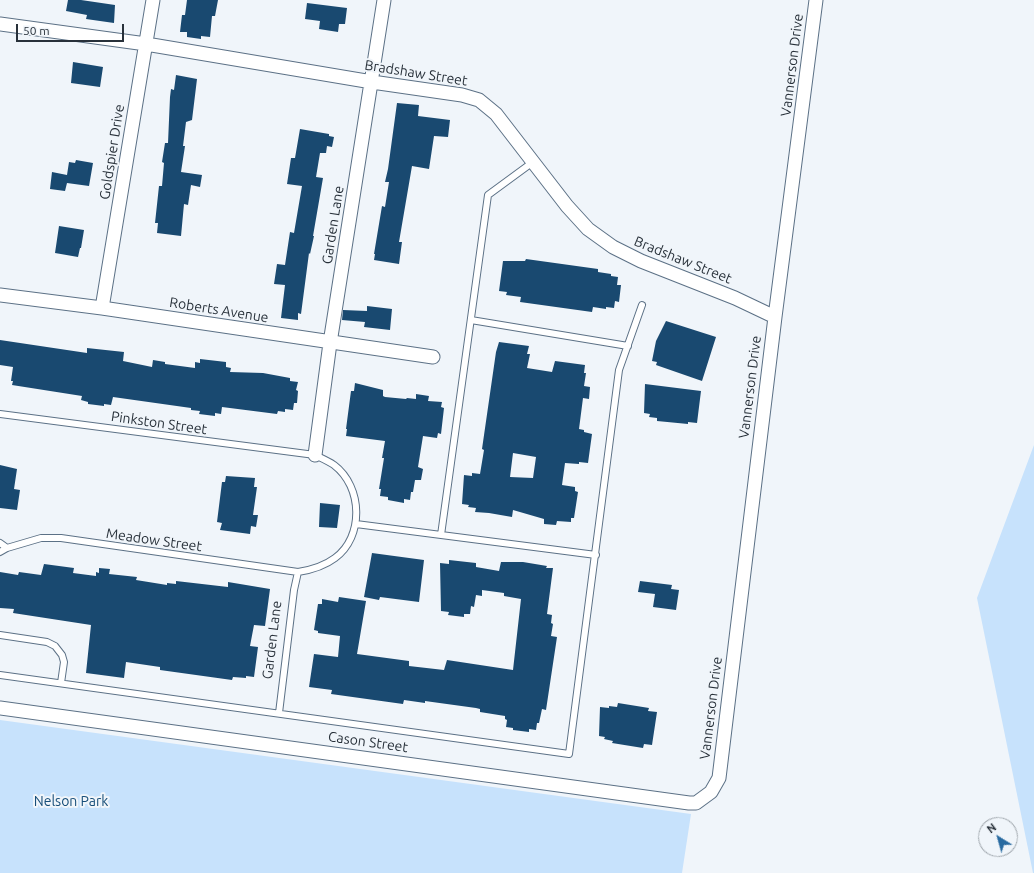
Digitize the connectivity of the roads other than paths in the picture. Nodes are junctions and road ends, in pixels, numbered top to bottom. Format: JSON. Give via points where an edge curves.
{"nodes":[{"id":1,"x":153,"y":0,"type":"edge"},
{"id":2,"x":384,"y":0,"type":"edge"},
{"id":3,"x":816,"y":0,"type":"edge"},
{"id":4,"x":0,"y":24,"type":"edge"},
{"id":5,"x":146,"y":44,"type":"junction"},
{"id":6,"x":372,"y":82,"type":"junction"},
{"id":7,"x":534,"y":162,"type":"junction"},
{"id":8,"x":0,"y":295,"type":"edge"},
{"id":9,"x":642,"y":305,"type":"dead end"},
{"id":10,"x":102,"y":308,"type":"junction"},
{"id":11,"x":775,"y":317,"type":"junction"},
{"id":12,"x":471,"y":320,"type":"junction"},
{"id":13,"x":330,"y":343,"type":"junction"},
{"id":14,"x":628,"y":346,"type":"junction"},
{"id":15,"x":433,"y":357,"type":"dead end"},
{"id":16,"x":0,"y":414,"type":"edge"},
{"id":17,"x":314,"y":455,"type":"junction"},
{"id":18,"x":356,"y":524,"type":"junction"},
{"id":19,"x":441,"y":535,"type":"junction"},
{"id":20,"x":0,"y":543,"type":"edge"},
{"id":21,"x":8,"y":548,"type":"junction"},
{"id":22,"x":0,"y":552,"type":"edge"},
{"id":23,"x":596,"y":555,"type":"junction"},
{"id":24,"x":298,"y":572,"type":"junction"},
{"id":25,"x":0,"y":635,"type":"edge"},
{"id":26,"x":0,"y":675,"type":"edge"},
{"id":27,"x":61,"y":683,"type":"junction"},
{"id":28,"x":0,"y":708,"type":"edge"},
{"id":29,"x":279,"y":713,"type":"junction"},
{"id":30,"x":719,"y":778,"type":"joint"}],
"edges":[{"from":1,"to":5,"type":"street","name":"Goldspier Drive"},
{"from":2,"to":6,"type":"street","name":"Garden Lane"},
{"from":3,"to":11,"type":"street","name":"Vannerson Drive"},
{"from":4,"to":5,"type":"street","name":"Bradshaw Street"},
{"from":5,"to":6,"type":"street","name":"Bradshaw Street"},
{"from":5,"to":10,"type":"street","name":"Goldspier Drive"},
{"from":6,"to":7,"type":"street","name":"Bradshaw Street","via":[[462,95],[479,100],[496,114]]},
{"from":6,"to":13,"type":"street","name":"Garden Lane"},
{"from":7,"to":11,"type":"street","name":"Bradshaw Street","via":[[588,229],[613,248]]},
{"from":7,"to":12,"type":"lane","via":[[488,195]]},
{"from":8,"to":10,"type":"street","name":"Roberts Avenue"},
{"from":9,"to":14,"type":"lane"},
{"from":10,"to":13,"type":"street","name":"Roberts Avenue"},
{"from":11,"to":30,"type":"street","name":"Vannerson Drive"},
{"from":12,"to":14,"type":"lane"},
{"from":12,"to":19,"type":"lane"},
{"from":13,"to":15,"type":"street","name":"Roberts Avenue"},
{"from":13,"to":17,"type":"street","name":"Garden Lane"},
{"from":14,"to":23,"type":"lane","via":[[619,370]]},
{"from":16,"to":17,"type":"lane","name":"Pinkston Street"},
{"from":17,"to":18,"type":"lane","name":"Pinkston Street","via":[[334,465],[348,482],[356,502]]},
{"from":18,"to":19,"type":"lane"},
{"from":18,"to":24,"type":"lane","name":"Meadow Street","via":[[349,543],[335,558],[318,568]]},
{"from":19,"to":23,"type":"lane"},
{"from":20,"to":21,"type":"lane"},
{"from":21,"to":22,"type":"lane","name":"Meadow Street"},
{"from":21,"to":24,"type":"lane","name":"Meadow Street","via":[[41,538],[61,538]]},
{"from":23,"to":29,"type":"lane","via":[[569,754]]},
{"from":24,"to":29,"type":"lane","name":"Garden Lane"},
{"from":25,"to":27,"type":"lane","via":[[47,642],[55,646],[64,662]]},
{"from":26,"to":27,"type":"lane"},
{"from":27,"to":29,"type":"lane"},
{"from":28,"to":30,"type":"street","name":"Cason Street","via":[[696,803],[711,792]]}]}
